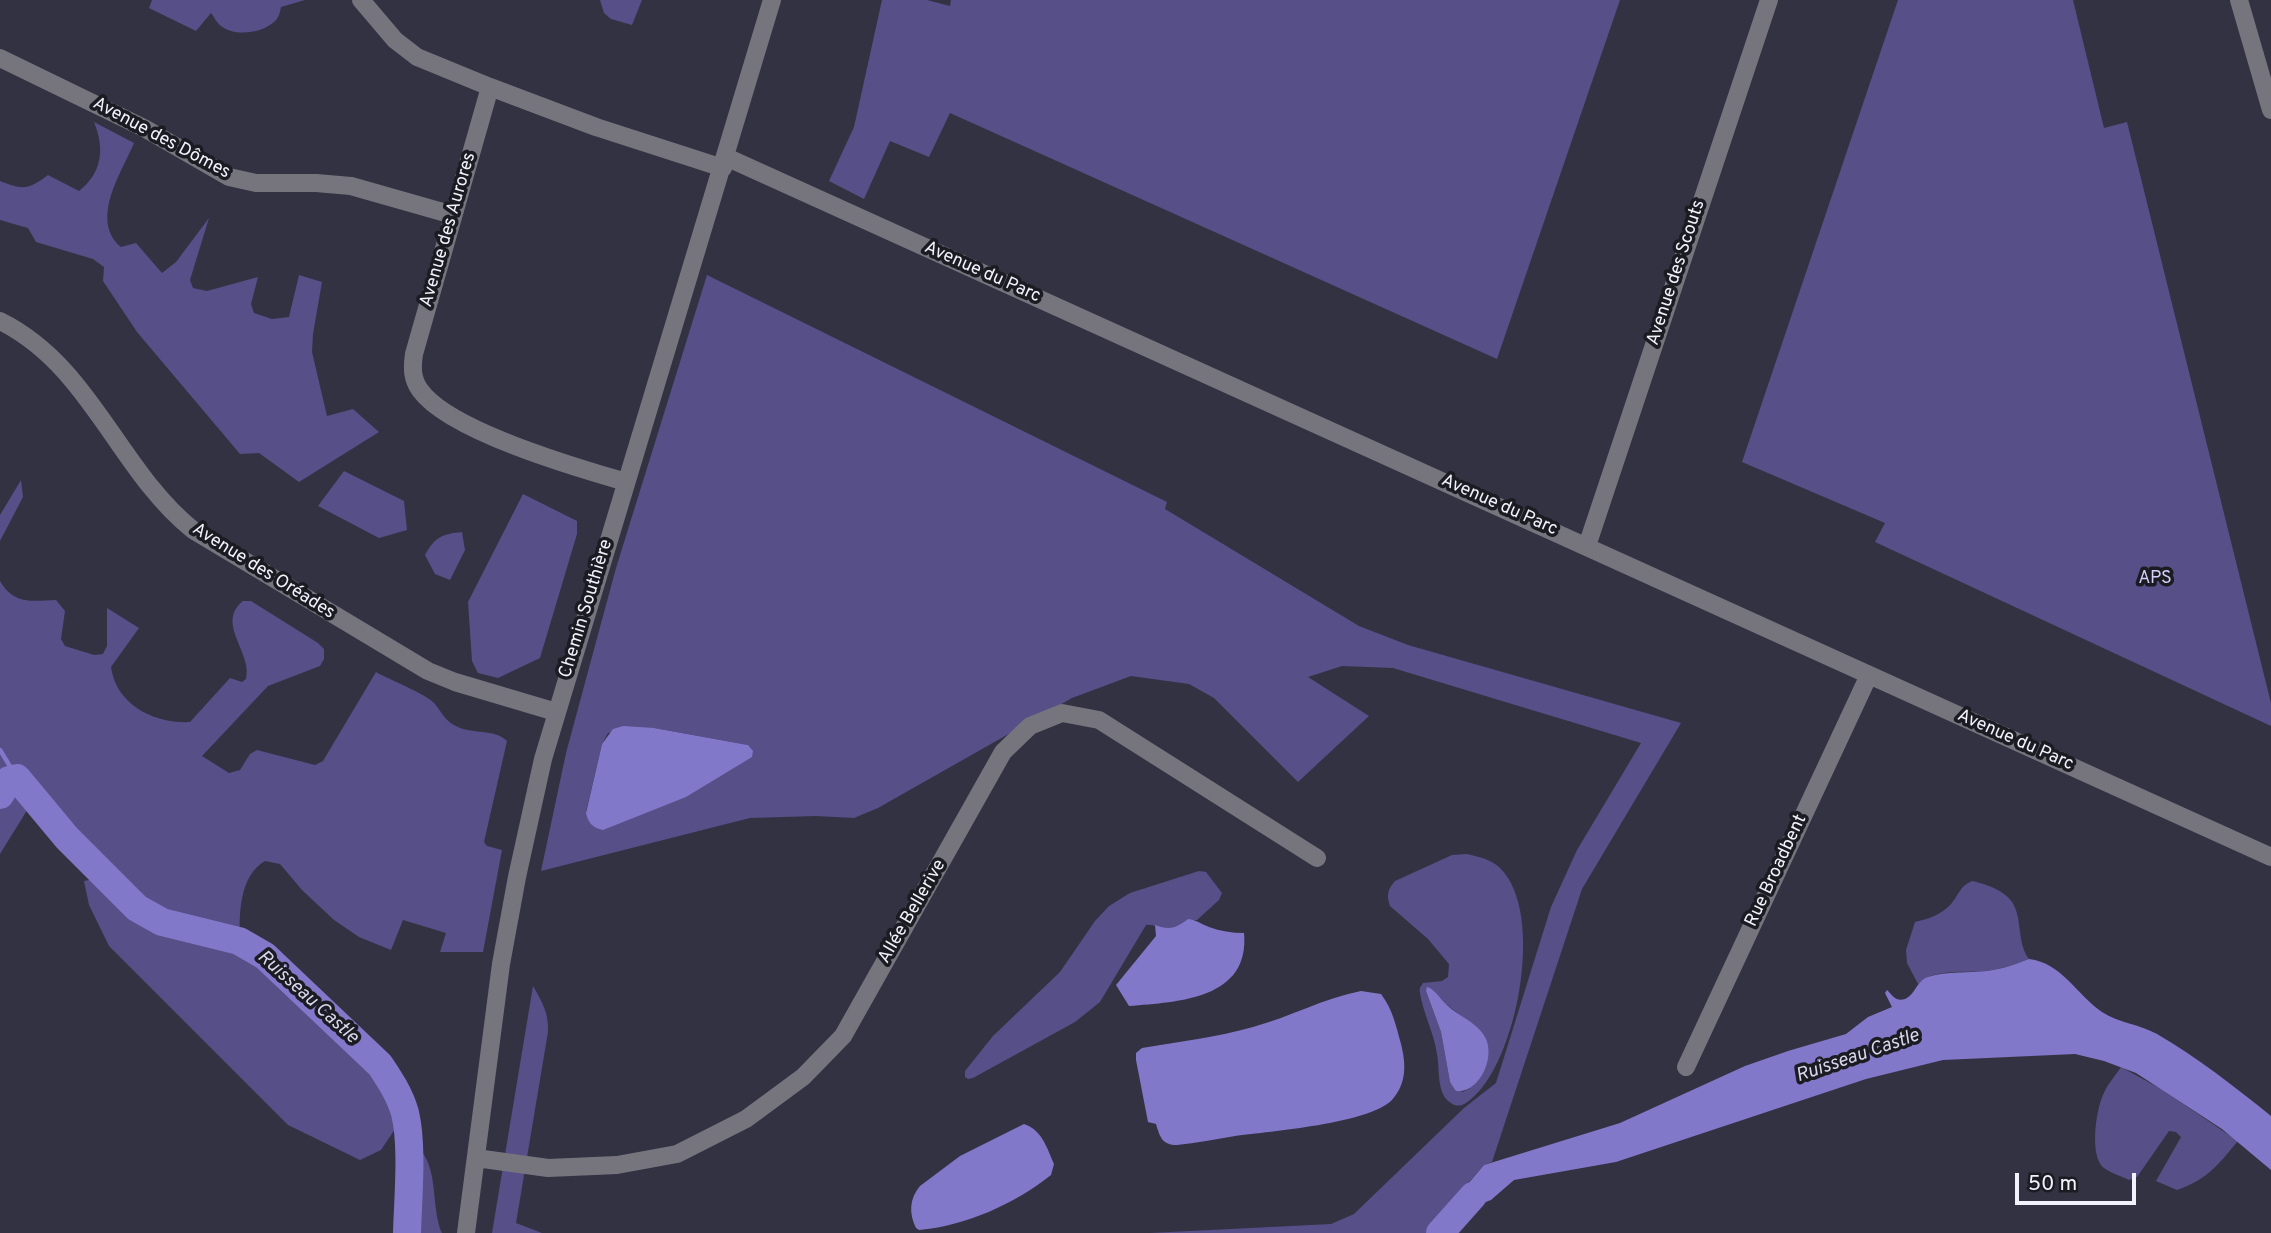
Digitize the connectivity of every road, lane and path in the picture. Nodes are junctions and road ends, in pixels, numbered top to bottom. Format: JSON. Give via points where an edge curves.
{"nodes":[{"id":1,"x":361,"y":0,"type":"edge"},
{"id":2,"x":772,"y":0,"type":"edge"},
{"id":3,"x":1769,"y":0,"type":"edge"},
{"id":4,"x":2239,"y":0,"type":"edge"},
{"id":5,"x":0,"y":58,"type":"edge"},
{"id":6,"x":490,"y":88,"type":"junction"},
{"id":7,"x":2271,"y":110,"type":"edge"},
{"id":8,"x":724,"y":162,"type":"junction"},
{"id":9,"x":453,"y":215,"type":"junction"},
{"id":10,"x":0,"y":321,"type":"edge"},
{"id":11,"x":626,"y":482,"type":"junction"},
{"id":12,"x":1587,"y":546,"type":"junction"},
{"id":13,"x":1869,"y":675,"type":"junction"},
{"id":14,"x":556,"y":712,"type":"junction"},
{"id":15,"x":2271,"y":856,"type":"edge"},
{"id":16,"x":1317,"y":858,"type":"dead end"},
{"id":17,"x":1686,"y":1066,"type":"dead end"},
{"id":18,"x":476,"y":1158,"type":"junction"},
{"id":19,"x":466,"y":1233,"type":"edge"}],
"edges":[{"from":1,"to":6,"type":"street","via":[[395,40],[417,57]]},
{"from":2,"to":8,"type":"street","name":"Chemin Southière"},
{"from":3,"to":12,"type":"street","name":"Avenue des Scouts"},
{"from":4,"to":7,"type":"street"},
{"from":5,"to":9,"type":"street","name":"Avenue des Dômes","via":[[144,128],[229,177],[256,183],[351,187]]},
{"from":6,"to":8,"type":"street","via":[[584,123]]},
{"from":6,"to":9,"type":"street","name":"Avenue des Aurores"},
{"from":8,"to":11,"type":"street","name":"Chemin Southière"},
{"from":8,"to":12,"type":"street","name":"Avenue du Parc"},
{"from":9,"to":11,"type":"street","name":"Avenue des Aurores","via":[[414,354],[418,387],[442,409],[480,430]]},
{"from":10,"to":14,"type":"street","name":"Avenue des Oréades","via":[[59,364],[162,500],[193,530],[428,671]]},
{"from":11,"to":14,"type":"street","name":"Chemin Southière"},
{"from":12,"to":13,"type":"street","name":"Avenue du Parc"},
{"from":13,"to":15,"type":"street","name":"Avenue du Parc"},
{"from":13,"to":17,"type":"street","name":"Rue Broadbent"},
{"from":14,"to":18,"type":"street","name":"Chemin Southière","via":[[501,964]]},
{"from":16,"to":18,"type":"street","name":"Allée Bellerive","via":[[1099,719],[1062,713],[1030,726],[1003,752],[843,1036],[803,1077],[746,1119],[677,1154],[617,1166],[548,1168]]},
{"from":18,"to":19,"type":"street","name":"Chemin Southière"}]}
